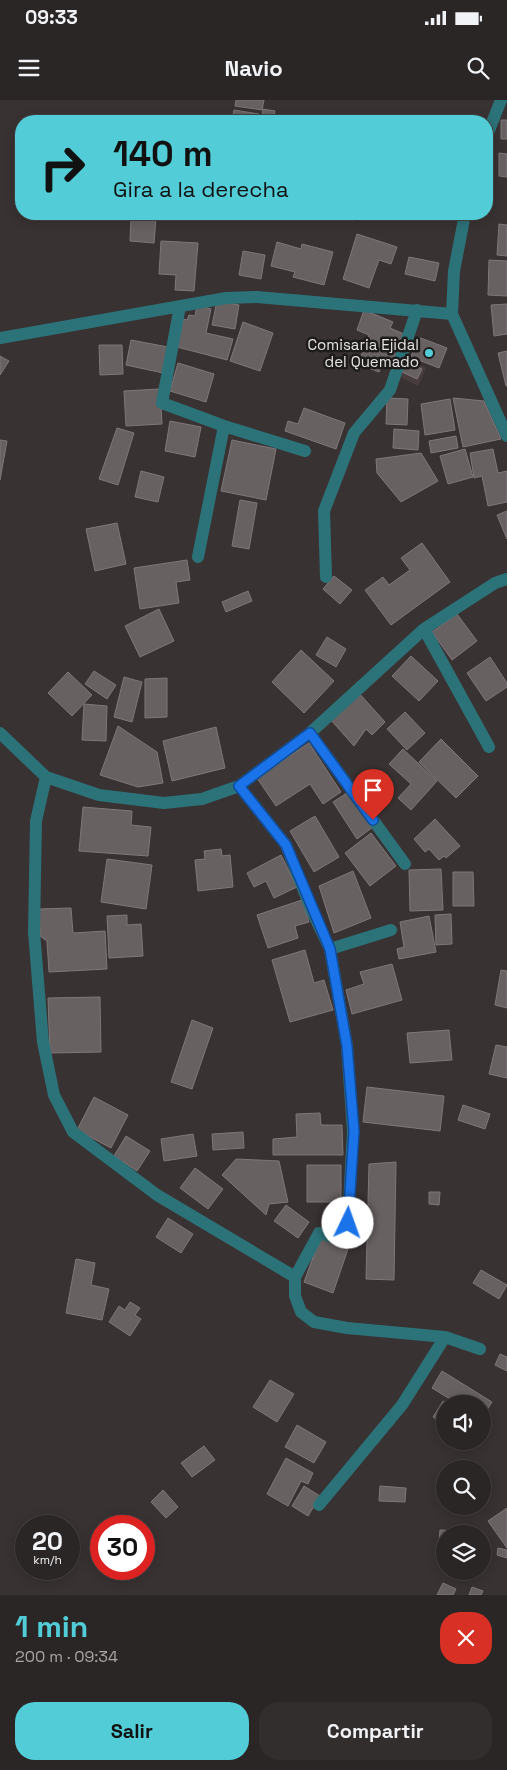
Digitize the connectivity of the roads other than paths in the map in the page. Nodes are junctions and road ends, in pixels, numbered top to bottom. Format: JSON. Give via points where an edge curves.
{"nodes":[{"id":1,"x":501,"y":100,"type":"edge"},
{"id":2,"x":493,"y":120,"type":"edge"},
{"id":3,"x":464,"y":220,"type":"edge"},
{"id":4,"x":180,"y":306,"type":"junction"},
{"id":5,"x":417,"y":310,"type":"junction"},
{"id":6,"x":452,"y":314,"type":"junction"},
{"id":7,"x":0,"y":338,"type":"edge"},
{"id":8,"x":224,"y":426,"type":"junction"},
{"id":9,"x":507,"y":436,"type":"edge"},
{"id":10,"x":305,"y":451,"type":"dead end"},
{"id":11,"x":198,"y":557,"type":"dead end"},
{"id":12,"x":326,"y":577,"type":"dead end"},
{"id":13,"x":507,"y":579,"type":"edge"},
{"id":14,"x":424,"y":630,"type":"junction"},
{"id":15,"x":0,"y":733,"type":"edge"},
{"id":16,"x":310,"y":733,"type":"junction"},
{"id":17,"x":489,"y":747,"type":"dead end"},
{"id":18,"x":46,"y":777,"type":"junction"},
{"id":19,"x":239,"y":786,"type":"junction"},
{"id":20,"x":405,"y":864,"type":"dead end"},
{"id":21,"x":391,"y":930,"type":"dead end"},
{"id":22,"x":330,"y":949,"type":"junction"},
{"id":23,"x":295,"y":1277,"type":"junction"},
{"id":24,"x":445,"y":1337,"type":"junction"},
{"id":25,"x":480,"y":1349,"type":"dead end"},
{"id":26,"x":319,"y":1505,"type":"dead end"}],
"edges":[{"from":1,"to":2,"type":"street"},
{"from":3,"to":6,"type":"street","via":[[454,271]]},
{"from":4,"to":5,"type":"street","via":[[226,298],[257,297]]},
{"from":4,"to":7,"type":"street"},
{"from":4,"to":8,"type":"street","via":[[162,403]]},
{"from":5,"to":6,"type":"street"},
{"from":5,"to":12,"type":"street","via":[[390,390],[354,433],[324,511]]},
{"from":6,"to":9,"type":"street"},
{"from":8,"to":10,"type":"street"},
{"from":8,"to":11,"type":"street"},
{"from":13,"to":14,"type":"street","via":[[495,583]]},
{"from":14,"to":16,"type":"street"},
{"from":14,"to":17,"type":"street"},
{"from":15,"to":18,"type":"street"},
{"from":16,"to":19,"type":"street"},
{"from":16,"to":20,"type":"street"},
{"from":18,"to":19,"type":"street","via":[[99,795],[164,803],[202,799]]},
{"from":18,"to":23,"type":"street","via":[[36,821],[34,932],[43,1042],[54,1095],[73,1132],[80,1138],[157,1195]]},
{"from":19,"to":22,"type":"street","via":[[286,845]]},
{"from":21,"to":22,"type":"street"},
{"from":22,"to":23,"type":"street","via":[[347,1046],[354,1131],[347,1242],[319,1233]]},
{"from":23,"to":24,"type":"street","via":[[295,1296],[301,1312],[314,1322]]},
{"from":24,"to":25,"type":"street"},
{"from":24,"to":26,"type":"street","via":[[402,1405]]}]}
